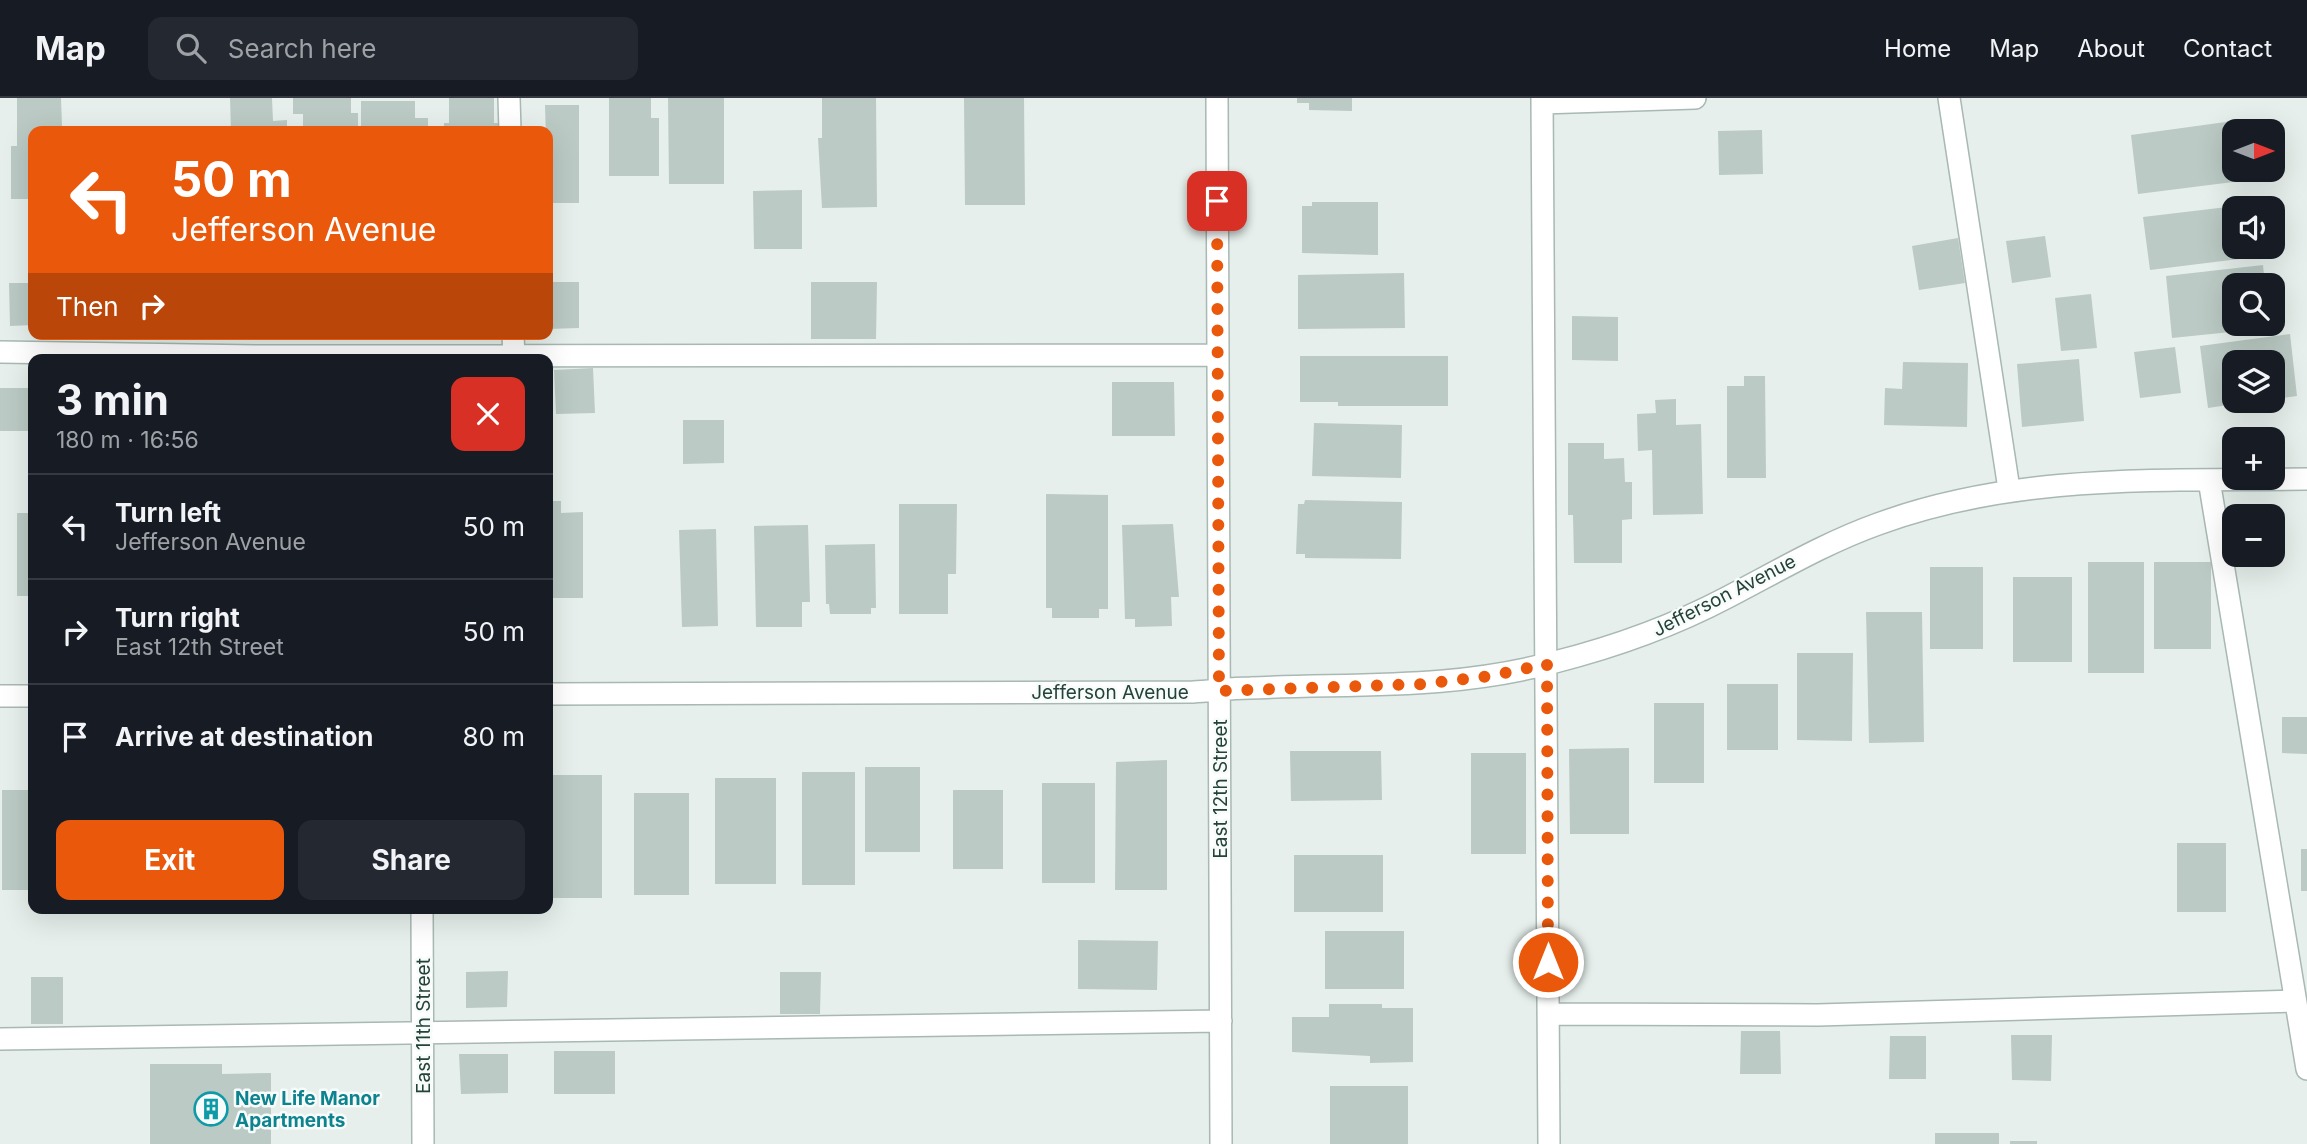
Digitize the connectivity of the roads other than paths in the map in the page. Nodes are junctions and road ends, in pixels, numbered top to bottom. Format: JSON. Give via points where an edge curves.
{"nodes":[{"id":1,"x":509,"y":98,"type":"edge"},
{"id":2,"x":1217,"y":98,"type":"edge"},
{"id":3,"x":1695,"y":98,"type":"edge"},
{"id":4,"x":1949,"y":98,"type":"edge"},
{"id":5,"x":1542,"y":100,"type":"edge"},
{"id":6,"x":510,"y":126,"type":"edge"},
{"id":7,"x":0,"y":352,"type":"edge"},
{"id":8,"x":206,"y":354,"type":"edge"},
{"id":9,"x":1218,"y":355,"type":"junction"},
{"id":10,"x":553,"y":357,"type":"edge"},
{"id":11,"x":2307,"y":479,"type":"edge"},
{"id":12,"x":2209,"y":480,"type":"junction"},
{"id":13,"x":2009,"y":489,"type":"junction"},
{"id":14,"x":1547,"y":664,"type":"junction"},
{"id":15,"x":1219,"y":691,"type":"junction"},
{"id":16,"x":553,"y":694,"type":"edge"},
{"id":17,"x":0,"y":696,"type":"edge"},
{"id":18,"x":28,"y":696,"type":"edge"},
{"id":19,"x":422,"y":914,"type":"edge"},
{"id":20,"x":2295,"y":1001,"type":"junction"},
{"id":21,"x":1548,"y":1014,"type":"junction"},
{"id":22,"x":1221,"y":1021,"type":"junction"},
{"id":23,"x":423,"y":1033,"type":"junction"},
{"id":24,"x":0,"y":1039,"type":"edge"},
{"id":25,"x":2307,"y":1069,"type":"edge"},
{"id":26,"x":423,"y":1144,"type":"edge"},
{"id":27,"x":1221,"y":1144,"type":"edge"},
{"id":28,"x":1549,"y":1144,"type":"edge"}],
"edges":[{"from":1,"to":6,"type":"street"},
{"from":2,"to":9,"type":"street","name":"East 12th Street"},
{"from":3,"to":5,"type":"street"},
{"from":4,"to":13,"type":"street"},
{"from":5,"to":14,"type":"street"},
{"from":7,"to":8,"type":"street"},
{"from":9,"to":10,"type":"street"},
{"from":9,"to":15,"type":"street","name":"East 12th Street"},
{"from":11,"to":12,"type":"street","name":"Jefferson Avenue"},
{"from":12,"to":13,"type":"street","name":"Jefferson Avenue","via":[[2098,481]]},
{"from":12,"to":20,"type":"street"},
{"from":13,"to":14,"type":"street","name":"Jefferson Avenue","via":[[1877,524],[1805,554],[1662,627]]},
{"from":14,"to":15,"type":"street","name":"Jefferson Avenue","via":[[1424,684]]},
{"from":14,"to":21,"type":"street"},
{"from":15,"to":16,"type":"street","name":"Jefferson Avenue"},
{"from":15,"to":22,"type":"street","name":"East 12th Street"},
{"from":17,"to":18,"type":"street"},
{"from":19,"to":23,"type":"street","name":"East 11th Street"},
{"from":20,"to":21,"type":"street","via":[[1818,1015]]},
{"from":20,"to":25,"type":"street"},
{"from":21,"to":28,"type":"street"},
{"from":22,"to":23,"type":"street"},
{"from":22,"to":27,"type":"street","name":"East 12th Street"},
{"from":23,"to":24,"type":"street"},
{"from":23,"to":26,"type":"street","name":"East 11th Street"}]}
